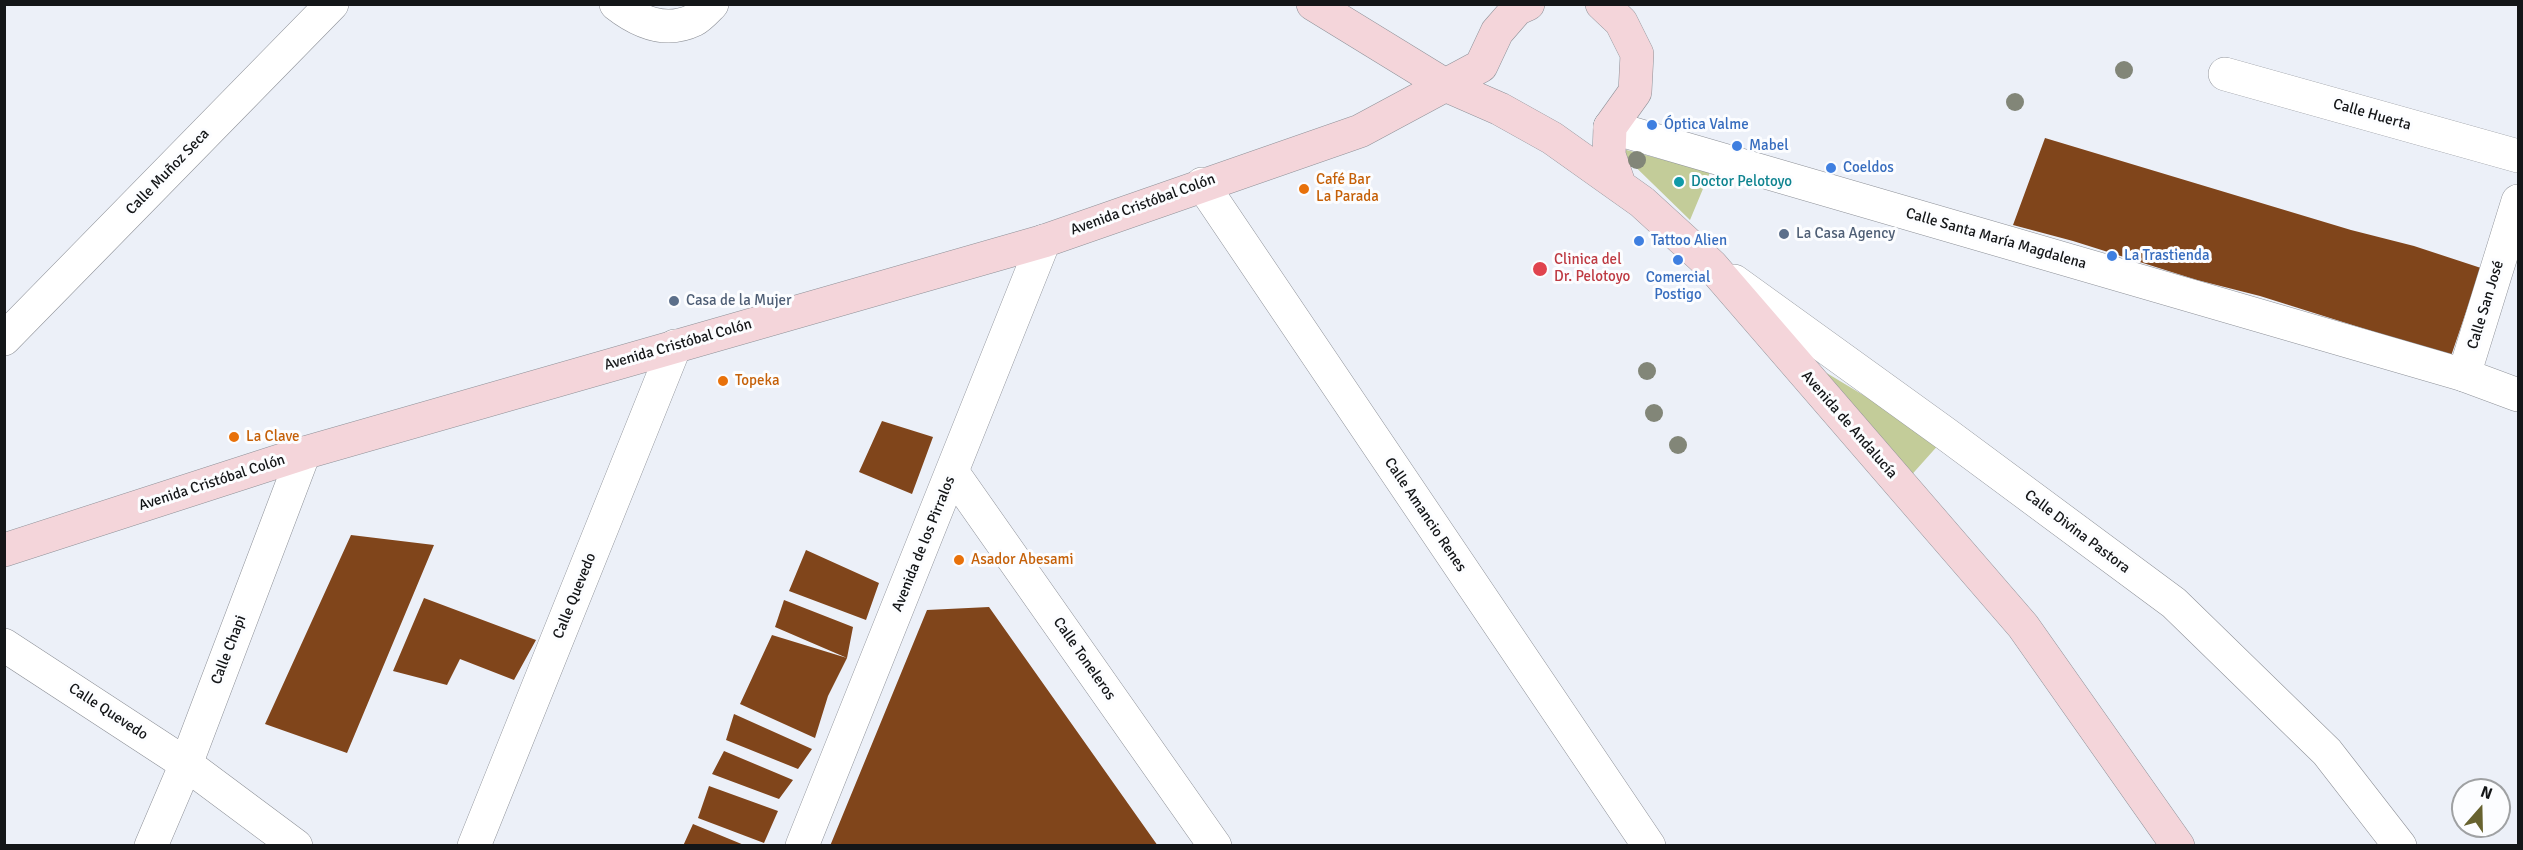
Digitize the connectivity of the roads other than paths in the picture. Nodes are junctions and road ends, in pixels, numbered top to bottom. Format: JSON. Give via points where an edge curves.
{"nodes":[{"id":1,"x":332,"y":4,"type":"edge"},
{"id":2,"x":616,"y":4,"type":"edge"},
{"id":3,"x":712,"y":4,"type":"edge"},
{"id":4,"x":1313,"y":4,"type":"edge"},
{"id":5,"x":1602,"y":4,"type":"edge"},
{"id":6,"x":1520,"y":6,"type":"edge"},
{"id":7,"x":2225,"y":74,"type":"dead end"},
{"id":8,"x":1445,"y":85,"type":"junction"},
{"id":9,"x":1610,"y":127,"type":"junction"},
{"id":10,"x":2518,"y":156,"type":"edge"},
{"id":11,"x":1202,"y":184,"type":"junction"},
{"id":12,"x":1619,"y":184,"type":"junction"},
{"id":13,"x":2518,"y":201,"type":"edge"},
{"id":14,"x":1044,"y":241,"type":"junction"},
{"id":15,"x":1712,"y":266,"type":"junction"},
{"id":16,"x":4,"y":339,"type":"edge"},
{"id":17,"x":675,"y":346,"type":"junction"},
{"id":18,"x":2464,"y":375,"type":"junction"},
{"id":19,"x":2518,"y":395,"type":"edge"},
{"id":20,"x":304,"y":453,"type":"junction"},
{"id":21,"x":953,"y":473,"type":"junction"},
{"id":22,"x":4,"y":550,"type":"edge"},
{"id":23,"x":4,"y":645,"type":"edge"},
{"id":24,"x":186,"y":764,"type":"junction"},
{"id":25,"x":152,"y":846,"type":"edge"},
{"id":26,"x":296,"y":846,"type":"edge"},
{"id":27,"x":474,"y":846,"type":"edge"},
{"id":28,"x":802,"y":846,"type":"edge"},
{"id":29,"x":1215,"y":846,"type":"edge"},
{"id":30,"x":1648,"y":846,"type":"edge"},
{"id":31,"x":2178,"y":846,"type":"edge"},
{"id":32,"x":2400,"y":846,"type":"edge"}],
"edges":[{"from":1,"to":16,"type":"street","name":"Calle Muñoz Seca"},
{"from":2,"to":3,"type":"street","via":[[637,20],[666,26],[694,20]]},
{"from":4,"to":8,"type":"main road","name":"Avenida de Andalucía"},
{"from":5,"to":9,"type":"main road","via":[[1621,22],[1637,54],[1635,92]]},
{"from":6,"to":8,"type":"main road","name":"Avenida Cristóbal Colón","via":[[1497,32],[1481,66]]},
{"from":7,"to":10,"type":"street","name":"Calle Huerta"},
{"from":8,"to":11,"type":"main road","name":"Avenida Cristóbal Colón","via":[[1360,131]]},
{"from":8,"to":12,"type":"main road","name":"Avenida de Andalucía","via":[[1552,138]]},
{"from":9,"to":12,"type":"main road","via":[[1609,155]]},
{"from":9,"to":18,"type":"street","name":"Calle Santa María Magdalena"},
{"from":11,"to":14,"type":"main road","name":"Avenida Cristóbal Colón"},
{"from":11,"to":30,"type":"street","name":"Calle Amancio Renes"},
{"from":12,"to":15,"type":"main road","name":"Avenida de Andalucía"},
{"from":13,"to":18,"type":"street","name":"Calle San José"},
{"from":14,"to":17,"type":"main road","name":"Avenida Cristóbal Colón"},
{"from":14,"to":21,"type":"street","name":"Avenida de los Pirralos"},
{"from":15,"to":31,"type":"main road","name":"Avenida de Andalucía","via":[[2023,626]]},
{"from":15,"to":32,"type":"street","name":"Calle Divina Pastora","via":[[2174,603],[2327,752]]},
{"from":17,"to":20,"type":"main road","name":"Avenida Cristóbal Colón"},
{"from":17,"to":27,"type":"street","name":"Calle Quevedo"},
{"from":18,"to":19,"type":"street","name":"Calle Santa María Magdalena"},
{"from":20,"to":22,"type":"main road","name":"Avenida Cristóbal Colón"},
{"from":20,"to":24,"type":"street","name":"Calle Chapi"},
{"from":21,"to":28,"type":"street","name":"Avenida de los Pirralos"},
{"from":21,"to":29,"type":"street","name":"Calle Toneleros"},
{"from":23,"to":24,"type":"street","name":"Calle Quevedo"},
{"from":24,"to":25,"type":"street","name":"Calle Chapi"},
{"from":24,"to":26,"type":"street","name":"Calle Quevedo"}]}
